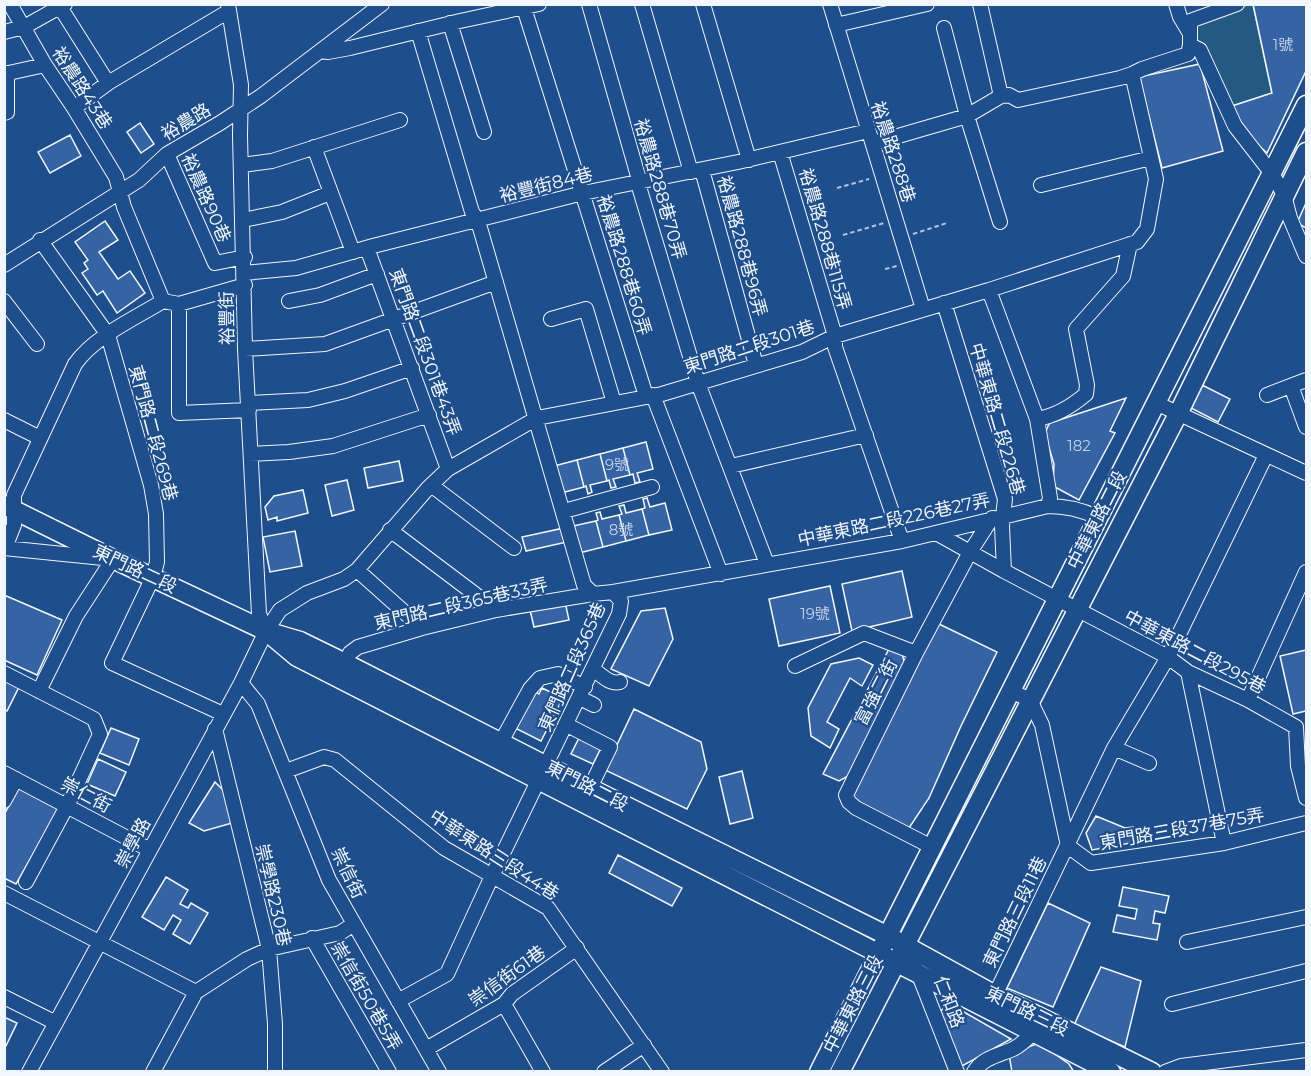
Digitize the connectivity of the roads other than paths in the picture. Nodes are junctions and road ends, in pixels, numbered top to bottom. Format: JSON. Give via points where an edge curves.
{"nodes":[{"id":1,"x":10,"y":4,"type":"edge"},
{"id":2,"x":382,"y":4,"type":"edge"},
{"id":3,"x":539,"y":4,"type":"edge"},
{"id":4,"x":590,"y":4,"type":"edge"},
{"id":5,"x":642,"y":4,"type":"edge"},
{"id":6,"x":703,"y":4,"type":"edge"},
{"id":7,"x":830,"y":4,"type":"edge"},
{"id":8,"x":927,"y":4,"type":"edge"},
{"id":9,"x":980,"y":4,"type":"edge"},
{"id":10,"x":1176,"y":4,"type":"edge"},
{"id":11,"x":1235,"y":5,"type":"edge"},
{"id":12,"x":62,"y":6,"type":"edge"},
{"id":13,"x":229,"y":8,"type":"edge"},
{"id":14,"x":525,"y":8,"type":"junction"},
{"id":15,"x":450,"y":23,"type":"junction"},
{"id":16,"x":836,"y":26,"type":"junction"},
{"id":17,"x":24,"y":27,"type":"junction"},
{"id":18,"x":944,"y":28,"type":"dead end"},
{"id":19,"x":4,"y":32,"type":"edge"},
{"id":20,"x":418,"y":32,"type":"junction"},
{"id":21,"x":1190,"y":38,"type":"junction"},
{"id":22,"x":320,"y":51,"type":"junction"},
{"id":23,"x":45,"y":65,"type":"junction"},
{"id":24,"x":5,"y":73,"type":"edge"},
{"id":25,"x":1132,"y":74,"type":"junction"},
{"id":26,"x":108,"y":83,"type":"junction"},
{"id":27,"x":1001,"y":96,"type":"junction"},
{"id":28,"x":1306,"y":105,"type":"edge"},
{"id":29,"x":74,"y":108,"type":"junction"},
{"id":30,"x":241,"y":109,"type":"junction"},
{"id":31,"x":4,"y":113,"type":"edge"},
{"id":32,"x":967,"y":116,"type":"junction"},
{"id":33,"x":400,"y":120,"type":"dead end"},
{"id":34,"x":484,"y":132,"type":"dead end"},
{"id":35,"x":871,"y":137,"type":"junction"},
{"id":36,"x":314,"y":147,"type":"junction"},
{"id":37,"x":780,"y":152,"type":"junction"},
{"id":38,"x":1306,"y":152,"type":"edge"},
{"id":39,"x":167,"y":154,"type":"junction"},
{"id":40,"x":1151,"y":158,"type":"junction"},
{"id":41,"x":749,"y":160,"type":"junction"},
{"id":42,"x":242,"y":165,"type":"junction"},
{"id":43,"x":697,"y":171,"type":"junction"},
{"id":44,"x":1273,"y":174,"type":"junction"},
{"id":45,"x":640,"y":183,"type":"junction"},
{"id":46,"x":1041,"y":185,"type":"dead end"},
{"id":47,"x":119,"y":192,"type":"junction"},
{"id":48,"x":330,"y":193,"type":"junction"},
{"id":49,"x":584,"y":193,"type":"junction"},
{"id":50,"x":1284,"y":195,"type":"junction"},
{"id":51,"x":243,"y":220,"type":"junction"},
{"id":52,"x":478,"y":220,"type":"junction"},
{"id":53,"x":1000,"y":222,"type":"dead end"},
{"id":54,"x":40,"y":240,"type":"junction"},
{"id":55,"x":1130,"y":244,"type":"junction"},
{"id":56,"x":367,"y":248,"type":"junction"},
{"id":57,"x":353,"y":252,"type":"junction"},
{"id":58,"x":1306,"y":256,"type":"edge"},
{"id":59,"x":245,"y":257,"type":"junction"},
{"id":60,"x":4,"y":265,"type":"edge"},
{"id":61,"x":377,"y":274,"type":"junction"},
{"id":62,"x":244,"y":279,"type":"junction"},
{"id":63,"x":496,"y":282,"type":"junction"},
{"id":64,"x":990,"y":290,"type":"junction"},
{"id":65,"x":4,"y":301,"type":"edge"},
{"id":66,"x":289,"y":301,"type":"dead end"},
{"id":67,"x":163,"y":302,"type":"junction"},
{"id":68,"x":944,"y":303,"type":"junction"},
{"id":69,"x":179,"y":304,"type":"junction"},
{"id":70,"x":923,"y":309,"type":"junction"},
{"id":71,"x":395,"y":319,"type":"junction"},
{"id":72,"x":551,"y":320,"type":"dead end"},
{"id":73,"x":108,"y":335,"type":"junction"},
{"id":74,"x":835,"y":336,"type":"junction"},
{"id":75,"x":37,"y":344,"type":"dead end"},
{"id":76,"x":245,"y":349,"type":"junction"},
{"id":77,"x":756,"y":366,"type":"junction"},
{"id":78,"x":412,"y":368,"type":"junction"},
{"id":79,"x":1306,"y":380,"type":"edge"},
{"id":80,"x":698,"y":383,"type":"junction"},
{"id":81,"x":1291,"y":386,"type":"junction"},
{"id":82,"x":650,"y":395,"type":"junction"},
{"id":83,"x":1267,"y":395,"type":"dead end"},
{"id":84,"x":614,"y":403,"type":"junction"},
{"id":85,"x":1156,"y":403,"type":"junction"},
{"id":86,"x":248,"y":406,"type":"junction"},
{"id":87,"x":429,"y":414,"type":"junction"},
{"id":88,"x":1178,"y":414,"type":"junction"},
{"id":89,"x":537,"y":418,"type":"junction"},
{"id":90,"x":1037,"y":419,"type":"junction"},
{"id":91,"x":4,"y":420,"type":"edge"},
{"id":92,"x":1306,"y":427,"type":"edge"},
{"id":93,"x":866,"y":435,"type":"junction"},
{"id":94,"x":40,"y":438,"type":"junction"},
{"id":95,"x":251,"y":454,"type":"junction"},
{"id":96,"x":1266,"y":454,"type":"junction"},
{"id":97,"x":731,"y":466,"type":"junction"},
{"id":98,"x":448,"y":469,"type":"junction"},
{"id":99,"x":1306,"y":473,"type":"edge"},
{"id":100,"x":431,"y":485,"type":"junction"},
{"id":101,"x":652,"y":487,"type":"dead end"},
{"id":102,"x":1048,"y":506,"type":"junction"},
{"id":103,"x":9,"y":507,"type":"edge"},
{"id":104,"x":564,"y":511,"type":"junction"},
{"id":105,"x":998,"y":517,"type":"junction"},
{"id":106,"x":1097,"y":517,"type":"junction"},
{"id":107,"x":390,"y":530,"type":"junction"},
{"id":108,"x":936,"y":533,"type":"junction"},
{"id":109,"x":902,"y":541,"type":"junction"},
{"id":110,"x":4,"y":542,"type":"edge"},
{"id":111,"x":4,"y":548,"type":"edge"},
{"id":112,"x":514,"y":548,"type":"dead end"},
{"id":113,"x":970,"y":552,"type":"junction"},
{"id":114,"x":113,"y":559,"type":"junction"},
{"id":115,"x":767,"y":564,"type":"junction"},
{"id":116,"x":357,"y":570,"type":"junction"},
{"id":117,"x":1004,"y":571,"type":"junction"},
{"id":118,"x":1306,"y":572,"type":"edge"},
{"id":119,"x":721,"y":574,"type":"junction"},
{"id":120,"x":153,"y":577,"type":"junction"},
{"id":121,"x":613,"y":591,"type":"junction"},
{"id":122,"x":1302,"y":592,"type":"edge"},
{"id":123,"x":593,"y":594,"type":"junction"},
{"id":124,"x":1058,"y":598,"type":"junction"},
{"id":125,"x":496,"y":610,"type":"junction"},
{"id":126,"x":1077,"y":610,"type":"junction"},
{"id":127,"x":423,"y":628,"type":"junction"},
{"id":128,"x":266,"y":631,"type":"junction"},
{"id":129,"x":916,"y":653,"type":"junction"},
{"id":130,"x":1168,"y":657,"type":"junction"},
{"id":131,"x":345,"y":663,"type":"junction"},
{"id":132,"x":795,"y":666,"type":"dead end"},
{"id":133,"x":1188,"y":672,"type":"junction"},
{"id":134,"x":4,"y":673,"type":"edge"},
{"id":135,"x":241,"y":683,"type":"junction"},
{"id":136,"x":39,"y":691,"type":"junction"},
{"id":137,"x":1011,"y":691,"type":"junction"},
{"id":138,"x":583,"y":692,"type":"junction"},
{"id":139,"x":1030,"y":700,"type":"junction"},
{"id":140,"x":1248,"y":700,"type":"junction"},
{"id":141,"x":594,"y":705,"type":"dead end"},
{"id":142,"x":223,"y":714,"type":"junction"},
{"id":143,"x":567,"y":725,"type":"junction"},
{"id":144,"x":1301,"y":726,"type":"edge"},
{"id":145,"x":215,"y":729,"type":"junction"},
{"id":146,"x":501,"y":742,"type":"junction"},
{"id":147,"x":1114,"y":748,"type":"junction"},
{"id":148,"x":1149,"y":763,"type":"dead end"},
{"id":149,"x":286,"y":771,"type":"junction"},
{"id":150,"x":543,"y":774,"type":"junction"},
{"id":151,"x":10,"y":776,"type":"edge"},
{"id":152,"x":590,"y":788,"type":"junction"},
{"id":153,"x":1306,"y":798,"type":"edge"},
{"id":154,"x":4,"y":801,"type":"edge"},
{"id":155,"x":67,"y":806,"type":"junction"},
{"id":156,"x":1306,"y":823,"type":"edge"},
{"id":157,"x":1224,"y":843,"type":"junction"},
{"id":158,"x":1068,"y":846,"type":"junction"},
{"id":159,"x":932,"y":847,"type":"junction"},
{"id":160,"x":150,"y":850,"type":"junction"},
{"id":161,"x":492,"y":876,"type":"junction"},
{"id":162,"x":26,"y":882,"type":"dead end"},
{"id":163,"x":4,"y":892,"type":"edge"},
{"id":164,"x":1306,"y":917,"type":"edge"},
{"id":165,"x":354,"y":924,"type":"junction"},
{"id":166,"x":312,"y":938,"type":"junction"},
{"id":167,"x":1187,"y":942,"type":"dead end"},
{"id":168,"x":100,"y":944,"type":"junction"},
{"id":169,"x":884,"y":944,"type":"junction"},
{"id":170,"x":577,"y":948,"type":"junction"},
{"id":171,"x":269,"y":949,"type":"junction"},
{"id":172,"x":901,"y":954,"type":"junction"},
{"id":173,"x":1306,"y":971,"type":"edge"},
{"id":174,"x":919,"y":975,"type":"junction"},
{"id":175,"x":196,"y":992,"type":"junction"},
{"id":176,"x":995,"y":995,"type":"junction"},
{"id":177,"x":4,"y":997,"type":"edge"},
{"id":178,"x":398,"y":1001,"type":"junction"},
{"id":179,"x":504,"y":1004,"type":"junction"},
{"id":180,"x":1172,"y":1004,"type":"dead end"},
{"id":181,"x":56,"y":1023,"type":"junction"},
{"id":182,"x":1033,"y":1033,"type":"junction"},
{"id":183,"x":644,"y":1045,"type":"junction"},
{"id":184,"x":426,"y":1049,"type":"junction"},
{"id":185,"x":1306,"y":1050,"type":"edge"},
{"id":186,"x":1090,"y":1066,"type":"edge"},
{"id":187,"x":29,"y":1071,"type":"edge"},
{"id":188,"x":153,"y":1071,"type":"edge"},
{"id":189,"x":275,"y":1071,"type":"edge"},
{"id":190,"x":389,"y":1071,"type":"edge"},
{"id":191,"x":439,"y":1071,"type":"edge"},
{"id":192,"x":543,"y":1071,"type":"edge"},
{"id":193,"x":604,"y":1071,"type":"edge"},
{"id":194,"x":662,"y":1071,"type":"edge"},
{"id":195,"x":819,"y":1071,"type":"edge"},
{"id":196,"x":840,"y":1071,"type":"edge"},
{"id":197,"x":957,"y":1071,"type":"edge"},
{"id":198,"x":974,"y":1071,"type":"edge"},
{"id":199,"x":1111,"y":1071,"type":"edge"},
{"id":200,"x":1152,"y":1071,"type":"edge"},
{"id":201,"x":1165,"y":1071,"type":"edge"}],
"edges":[{"from":1,"to":17,"type":"street","name":"裕農路43巷"},
{"from":2,"to":22,"type":"street","name":"裕農路"},
{"from":3,"to":14,"type":"street"},
{"from":4,"to":45,"type":"street","name":"裕農路288巷70弄"},
{"from":5,"to":43,"type":"street","name":"裕農路288巷96弄"},
{"from":6,"to":41,"type":"street"},
{"from":7,"to":16,"type":"street","name":"裕農路288巷"},
{"from":8,"to":16,"type":"street"},
{"from":9,"to":27,"type":"street"},
{"from":10,"to":21,"type":"street"},
{"from":11,"to":21,"type":"street","via":[[1190,21]]},
{"from":12,"to":17,"type":"street"},
{"from":12,"to":26,"type":"street"},
{"from":13,"to":26,"type":"street"},
{"from":13,"to":30,"type":"street","name":"裕豐街"},
{"from":14,"to":15,"type":"street"},
{"from":14,"to":49,"type":"street","name":"裕農路288巷60弄"},
{"from":15,"to":20,"type":"street"},
{"from":15,"to":34,"type":"street"},
{"from":16,"to":35,"type":"street","name":"裕農路288巷"},
{"from":17,"to":19,"type":"street"},
{"from":17,"to":23,"type":"street","name":"裕農路43巷"},
{"from":18,"to":32,"type":"street"},
{"from":20,"to":22,"type":"street"},
{"from":20,"to":52,"type":"street","name":"東們路二段365巷","via":[[472,212]]},
{"from":21,"to":25,"type":"street","via":[[1188,54]]},
{"from":21,"to":44,"type":"street","via":[[1200,50],[1235,126]]},
{"from":22,"to":30,"type":"street","name":"裕農路"},
{"from":23,"to":24,"type":"street"},
{"from":23,"to":29,"type":"street","name":"裕農路43巷"},
{"from":24,"to":31,"type":"street"},
{"from":25,"to":27,"type":"street","via":[[1018,100]]},
{"from":25,"to":40,"type":"street"},
{"from":26,"to":29,"type":"street"},
{"from":27,"to":32,"type":"street","name":"裕豐街84巷"},
{"from":28,"to":44,"type":"main road","name":"中華東路二段"},
{"from":29,"to":47,"type":"street","name":"裕農路43巷","via":[[116,177]]},
{"from":30,"to":39,"type":"street","name":"裕農路"},
{"from":30,"to":42,"type":"street","name":"裕豐街"},
{"from":32,"to":35,"type":"street","name":"裕豐街84巷"},
{"from":32,"to":53,"type":"street"},
{"from":33,"to":36,"type":"street"},
{"from":35,"to":37,"type":"street","name":"裕豐街84巷"},
{"from":35,"to":70,"type":"street","name":"裕農路288巷"},
{"from":36,"to":42,"type":"street","via":[[273,161]]},
{"from":36,"to":48,"type":"street"},
{"from":37,"to":41,"type":"street","name":"裕豐街84巷"},
{"from":37,"to":74,"type":"street","name":"裕農路288巷115弄"},
{"from":38,"to":50,"type":"main road","name":"中華東路二段"},
{"from":39,"to":47,"type":"street","name":"裕農路","via":[[139,180]]},
{"from":39,"to":59,"type":"street","name":"裕農路90巷","via":[[215,263]]},
{"from":40,"to":46,"type":"street"},
{"from":40,"to":55,"type":"street","via":[[1156,179],[1147,229],[1137,242]]},
{"from":41,"to":43,"type":"street","name":"裕豐街84巷"},
{"from":42,"to":51,"type":"street","name":"裕豐街"},
{"from":43,"to":45,"type":"street","name":"裕豐街84巷"},
{"from":43,"to":77,"type":"street","name":"裕農路288巷96弄"},
{"from":44,"to":50,"type":"street"},
{"from":44,"to":85,"type":"main road","name":"中華東路二段"},
{"from":45,"to":49,"type":"street","name":"裕豐街84巷"},
{"from":45,"to":80,"type":"street","name":"裕農路288巷70弄"},
{"from":47,"to":54,"type":"street","name":"裕農路"},
{"from":47,"to":67,"type":"street","name":"裕農路43巷"},
{"from":48,"to":51,"type":"street","via":[[282,212]]},
{"from":48,"to":57,"type":"street"},
{"from":49,"to":52,"type":"street","name":"裕豐街84巷"},
{"from":49,"to":82,"type":"street","name":"裕農路288巷60弄"},
{"from":50,"to":58,"type":"street"},
{"from":50,"to":88,"type":"main road","name":"中華東路二段"},
{"from":51,"to":59,"type":"street","name":"裕豐街"},
{"from":52,"to":56,"type":"street","name":"裕豐街84巷"},
{"from":52,"to":63,"type":"street","name":"東們路二段365巷"},
{"from":54,"to":60,"type":"street","name":"裕農路"},
{"from":54,"to":73,"type":"street","name":"東門路二段269巷"},
{"from":55,"to":64,"type":"street","name":"東門路二段301巷"},
{"from":55,"to":90,"type":"street","via":[[1123,276],[1076,329],[1086,394],[1049,417]]},
{"from":56,"to":57,"type":"street","name":"裕豐街84巷"},
{"from":56,"to":61,"type":"street","name":"東門路二段301巷43弄"},
{"from":57,"to":62,"type":"street","name":"裕豐街84巷"},
{"from":59,"to":62,"type":"street","name":"裕豐街"},
{"from":61,"to":66,"type":"street","via":[[320,295]]},
{"from":61,"to":71,"type":"street","name":"東門路二段301巷43弄"},
{"from":62,"to":69,"type":"street","name":"裕豐街84巷"},
{"from":62,"to":76,"type":"street","name":"裕豐街"},
{"from":63,"to":71,"type":"street"},
{"from":63,"to":89,"type":"street","name":"東們路二段365巷"},
{"from":64,"to":68,"type":"street","name":"東門路二段301巷"},
{"from":64,"to":90,"type":"street"},
{"from":65,"to":75,"type":"street"},
{"from":67,"to":69,"type":"street"},
{"from":67,"to":73,"type":"street"},
{"from":68,"to":70,"type":"street","name":"東門路二段301巷"},
{"from":68,"to":105,"type":"street","name":"中華東路二段226巷","via":[[1005,500]]},
{"from":69,"to":86,"type":"street","via":[[179,413]]},
{"from":70,"to":74,"type":"street","name":"東門路二段301巷"},
{"from":71,"to":76,"type":"street","via":[[325,344]]},
{"from":71,"to":78,"type":"street","name":"東門路二段301巷43弄"},
{"from":72,"to":84,"type":"street","via":[[586,309]]},
{"from":73,"to":94,"type":"street","via":[[75,364]]},
{"from":73,"to":120,"type":"street","name":"東門路二段269巷","via":[[151,485],[156,514],[157,562]]},
{"from":74,"to":77,"type":"street","name":"東門路二段301巷","via":[[802,352]]},
{"from":74,"to":93,"type":"street","name":"裕農路288巷115弄","via":[[835,347]]},
{"from":76,"to":86,"type":"street","name":"裕豐街"},
{"from":77,"to":80,"type":"street","name":"東門路二段301巷"},
{"from":78,"to":86,"type":"street","via":[[308,400]]},
{"from":78,"to":87,"type":"street","name":"東門路二段301巷43弄"},
{"from":79,"to":81,"type":"street"},
{"from":80,"to":82,"type":"street","name":"東門路二段301巷"},
{"from":80,"to":97,"type":"street","name":"裕農路288巷70弄"},
{"from":81,"to":83,"type":"street"},
{"from":81,"to":92,"type":"street"},
{"from":82,"to":84,"type":"street","name":"東門路二段301巷"},
{"from":82,"to":119,"type":"street","name":"裕農路288巷60弄"},
{"from":84,"to":89,"type":"street","name":"東門路二段301巷"},
{"from":85,"to":88,"type":"street"},
{"from":85,"to":106,"type":"main road","name":"中華東路二段"},
{"from":86,"to":95,"type":"street","name":"裕豐街"},
{"from":87,"to":95,"type":"street","via":[[333,446]]},
{"from":87,"to":98,"type":"street","name":"東門路二段301巷43弄"},
{"from":88,"to":96,"type":"street"},
{"from":88,"to":126,"type":"main road","name":"中華東路二段"},
{"from":89,"to":98,"type":"street","name":"東門路二段301巷"},
{"from":89,"to":104,"type":"street","name":"東們路二段365巷"},
{"from":90,"to":102,"type":"street"},
{"from":91,"to":94,"type":"street"},
{"from":93,"to":97,"type":"street"},
{"from":93,"to":109,"type":"street","name":"裕農路288巷115弄"},
{"from":94,"to":103,"type":"street"},
{"from":95,"to":128,"type":"street","name":"裕豐街","via":[[259,614]]},
{"from":96,"to":99,"type":"street"},
{"from":96,"to":130,"type":"street","name":"東門路三段11巷"},
{"from":97,"to":115,"type":"street","name":"裕農路288巷70弄"},
{"from":98,"to":100,"type":"street","name":"東門路二段301巷"},
{"from":100,"to":107,"type":"street","name":"東門路二段301巷"},
{"from":100,"to":112,"type":"street"},
{"from":101,"to":104,"type":"street"},
{"from":102,"to":105,"type":"street","name":"中華東路二段226巷27弄"},
{"from":102,"to":106,"type":"street","name":"中華東路二段226巷27弄"},
{"from":103,"to":110,"type":"street","via":[[14,525]]},
{"from":103,"to":114,"type":"main road","name":"東門路二段"},
{"from":104,"to":123,"type":"street","name":"東們路二段365巷","via":[[584,585]]},
{"from":105,"to":108,"type":"street","name":"中華東路二段226巷27弄"},
{"from":105,"to":113,"type":"street","name":"富強二街"},
{"from":105,"to":117,"type":"street","name":"中華東路二段226巷"},
{"from":106,"to":124,"type":"main road","name":"中華東路二段"},
{"from":107,"to":116,"type":"street","name":"東門路二段301巷"},
{"from":107,"to":125,"type":"street"},
{"from":108,"to":109,"type":"street","name":"中華東路二段226巷27弄"},
{"from":108,"to":113,"type":"street"},
{"from":109,"to":115,"type":"street","name":"中華東路二段226巷27弄"},
{"from":111,"to":114,"type":"street"},
{"from":113,"to":117,"type":"street"},
{"from":113,"to":129,"type":"street","name":"富強二街"},
{"from":114,"to":120,"type":"main road","name":"東門路二段"},
{"from":114,"to":136,"type":"street","via":[[76,616]]},
{"from":115,"to":119,"type":"street","name":"中華東路二段226巷27弄"},
{"from":116,"to":127,"type":"street"},
{"from":116,"to":128,"type":"street","name":"東門路二段301巷","via":[[280,610]]},
{"from":117,"to":124,"type":"street"},
{"from":118,"to":122,"type":"street"},
{"from":119,"to":121,"type":"street","name":"中華東路二段226巷27弄"},
{"from":120,"to":128,"type":"main road","name":"東門路二段"},
{"from":120,"to":142,"type":"street","name":"東門路二段269巷","via":[[112,663]]},
{"from":121,"to":123,"type":"street","name":"東們路二段365巷"},
{"from":121,"to":138,"type":"street","name":"東們路二段365巷","via":[[621,601],[620,614],[597,672]]},
{"from":122,"to":140,"type":"street"},
{"from":123,"to":125,"type":"street","name":"東門路二段365巷33弄"},
{"from":124,"to":126,"type":"street"},
{"from":124,"to":137,"type":"main road","name":"中華東路二段"},
{"from":125,"to":127,"type":"street","name":"東門路二段365巷33弄"},
{"from":126,"to":130,"type":"street","name":"中華東路二段295巷"},
{"from":126,"to":139,"type":"main road","name":"中華東路二段"},
{"from":127,"to":131,"type":"street","name":"東門路二段365巷33弄","via":[[358,647]]},
{"from":128,"to":131,"type":"main road","name":"東門路二段","via":[[300,640]]},
{"from":128,"to":135,"type":"street","name":"崇學路"},
{"from":128,"to":150,"type":"main road","name":"東門路二段","via":[[297,657]]},
{"from":129,"to":132,"type":"street","via":[[864,633]]},
{"from":129,"to":159,"type":"street","name":"富強二街","via":[[846,795],[856,808]]},
{"from":130,"to":133,"type":"street","name":"中華東路二段295巷"},
{"from":130,"to":147,"type":"street","name":"東門路三段11巷"},
{"from":131,"to":146,"type":"main road","name":"東門路二段"},
{"from":133,"to":140,"type":"street","name":"中華東路二段295巷"},
{"from":133,"to":157,"type":"street"},
{"from":134,"to":136,"type":"street"},
{"from":135,"to":142,"type":"street","name":"崇學路"},
{"from":135,"to":149,"type":"street","name":"崇信街","via":[[258,704]]},
{"from":136,"to":155,"type":"street","via":[[94,719],[100,734]]},
{"from":137,"to":139,"type":"street"},
{"from":137,"to":159,"type":"main road","name":"中華東路二段"},
{"from":138,"to":141,"type":"street"},
{"from":138,"to":143,"type":"street","name":"東們路二段365巷"},
{"from":138,"to":146,"type":"street","via":[[558,674],[540,678]]},
{"from":139,"to":158,"type":"street","name":"東門路三段11巷","via":[[1042,725]]},
{"from":139,"to":172,"type":"main road","name":"中華東路二段"},
{"from":140,"to":144,"type":"street","name":"中華東路二段295巷"},
{"from":142,"to":145,"type":"street","name":"崇學路"},
{"from":143,"to":150,"type":"street","name":"東們路二段365巷"},
{"from":143,"to":152,"type":"street","via":[[610,747]]},
{"from":144,"to":153,"type":"street","name":"中華東路二段295巷","via":[[1298,766]]},
{"from":145,"to":160,"type":"street","name":"崇學路"},
{"from":145,"to":171,"type":"street","name":"崇學路230巷"},
{"from":146,"to":150,"type":"main road","name":"東門路二段"},
{"from":147,"to":148,"type":"street"},
{"from":147,"to":158,"type":"street","name":"東門路三段11巷"},
{"from":149,"to":161,"type":"street","name":"中華東路三段44巷","via":[[324,757],[335,760],[444,848]]},
{"from":149,"to":165,"type":"street","name":"崇信街","via":[[329,880]]},
{"from":150,"to":152,"type":"main road","name":"東門路二段"},
{"from":150,"to":161,"type":"street","name":"東們路二段365巷"},
{"from":150,"to":169,"type":"main road","name":"東門路二段"},
{"from":151,"to":154,"type":"street"},
{"from":151,"to":155,"type":"street","name":"崇仁街"},
{"from":152,"to":169,"type":"main road","name":"東門路二段"},
{"from":155,"to":160,"type":"street","name":"崇仁街"},
{"from":155,"to":162,"type":"street"},
{"from":156,"to":157,"type":"street","name":"東門路三段37巷75弄"},
{"from":157,"to":158,"type":"street","name":"東門路三段37巷75弄","via":[[1091,863]]},
{"from":158,"to":176,"type":"street","name":"東門路三段11巷"},
{"from":159,"to":169,"type":"main road","name":"中華東路二段"},
{"from":160,"to":168,"type":"street","name":"崇學路"},
{"from":161,"to":170,"type":"street","name":"中華東路三段44巷","via":[[548,908]]},
{"from":161,"to":178,"type":"street","name":"東們路二段365巷","via":[[447,974]]},
{"from":163,"to":168,"type":"street"},
{"from":164,"to":167,"type":"street"},
{"from":165,"to":166,"type":"street","via":[[340,933]]},
{"from":165,"to":178,"type":"street","name":"崇信街"},
{"from":166,"to":171,"type":"street"},
{"from":166,"to":190,"type":"street","name":"崇信街50巷5弄"},
{"from":168,"to":175,"type":"street"},
{"from":168,"to":181,"type":"street","name":"崇學路"},
{"from":169,"to":172,"type":"main road","name":"東門路二段"},
{"from":169,"to":195,"type":"main road","name":"中華東路三段"},
{"from":170,"to":179,"type":"street","name":"崇信街61巷","via":[[512,994]]},
{"from":170,"to":183,"type":"street","name":"中華東路三段44巷"},
{"from":171,"to":175,"type":"street"},
{"from":171,"to":189,"type":"street","name":"崇學路230巷"},
{"from":172,"to":174,"type":"main road","name":"東門路三段"},
{"from":172,"to":176,"type":"main road","name":"東門路三段"},
{"from":172,"to":196,"type":"main road","name":"中華東路三段"},
{"from":173,"to":180,"type":"street"},
{"from":174,"to":182,"type":"main road","name":"東門路三段"},
{"from":174,"to":197,"type":"street","name":"仁和路"},
{"from":175,"to":188,"type":"street"},
{"from":176,"to":200,"type":"main road","name":"東門路三段"},
{"from":177,"to":181,"type":"street"},
{"from":178,"to":184,"type":"street","name":"崇信街"},
{"from":179,"to":184,"type":"street","name":"崇信街61巷"},
{"from":179,"to":192,"type":"street"},
{"from":181,"to":187,"type":"street","name":"崇學路"},
{"from":182,"to":186,"type":"main road","name":"東門路三段"},
{"from":182,"to":198,"type":"street","via":[[1014,1048],[987,1059]]},
{"from":183,"to":193,"type":"street"},
{"from":183,"to":194,"type":"street","name":"中華東路三段44巷"},
{"from":184,"to":191,"type":"street","name":"崇信街"},
{"from":185,"to":201,"type":"street"},
{"from":186,"to":199,"type":"main road","name":"東門路三段"}]}
